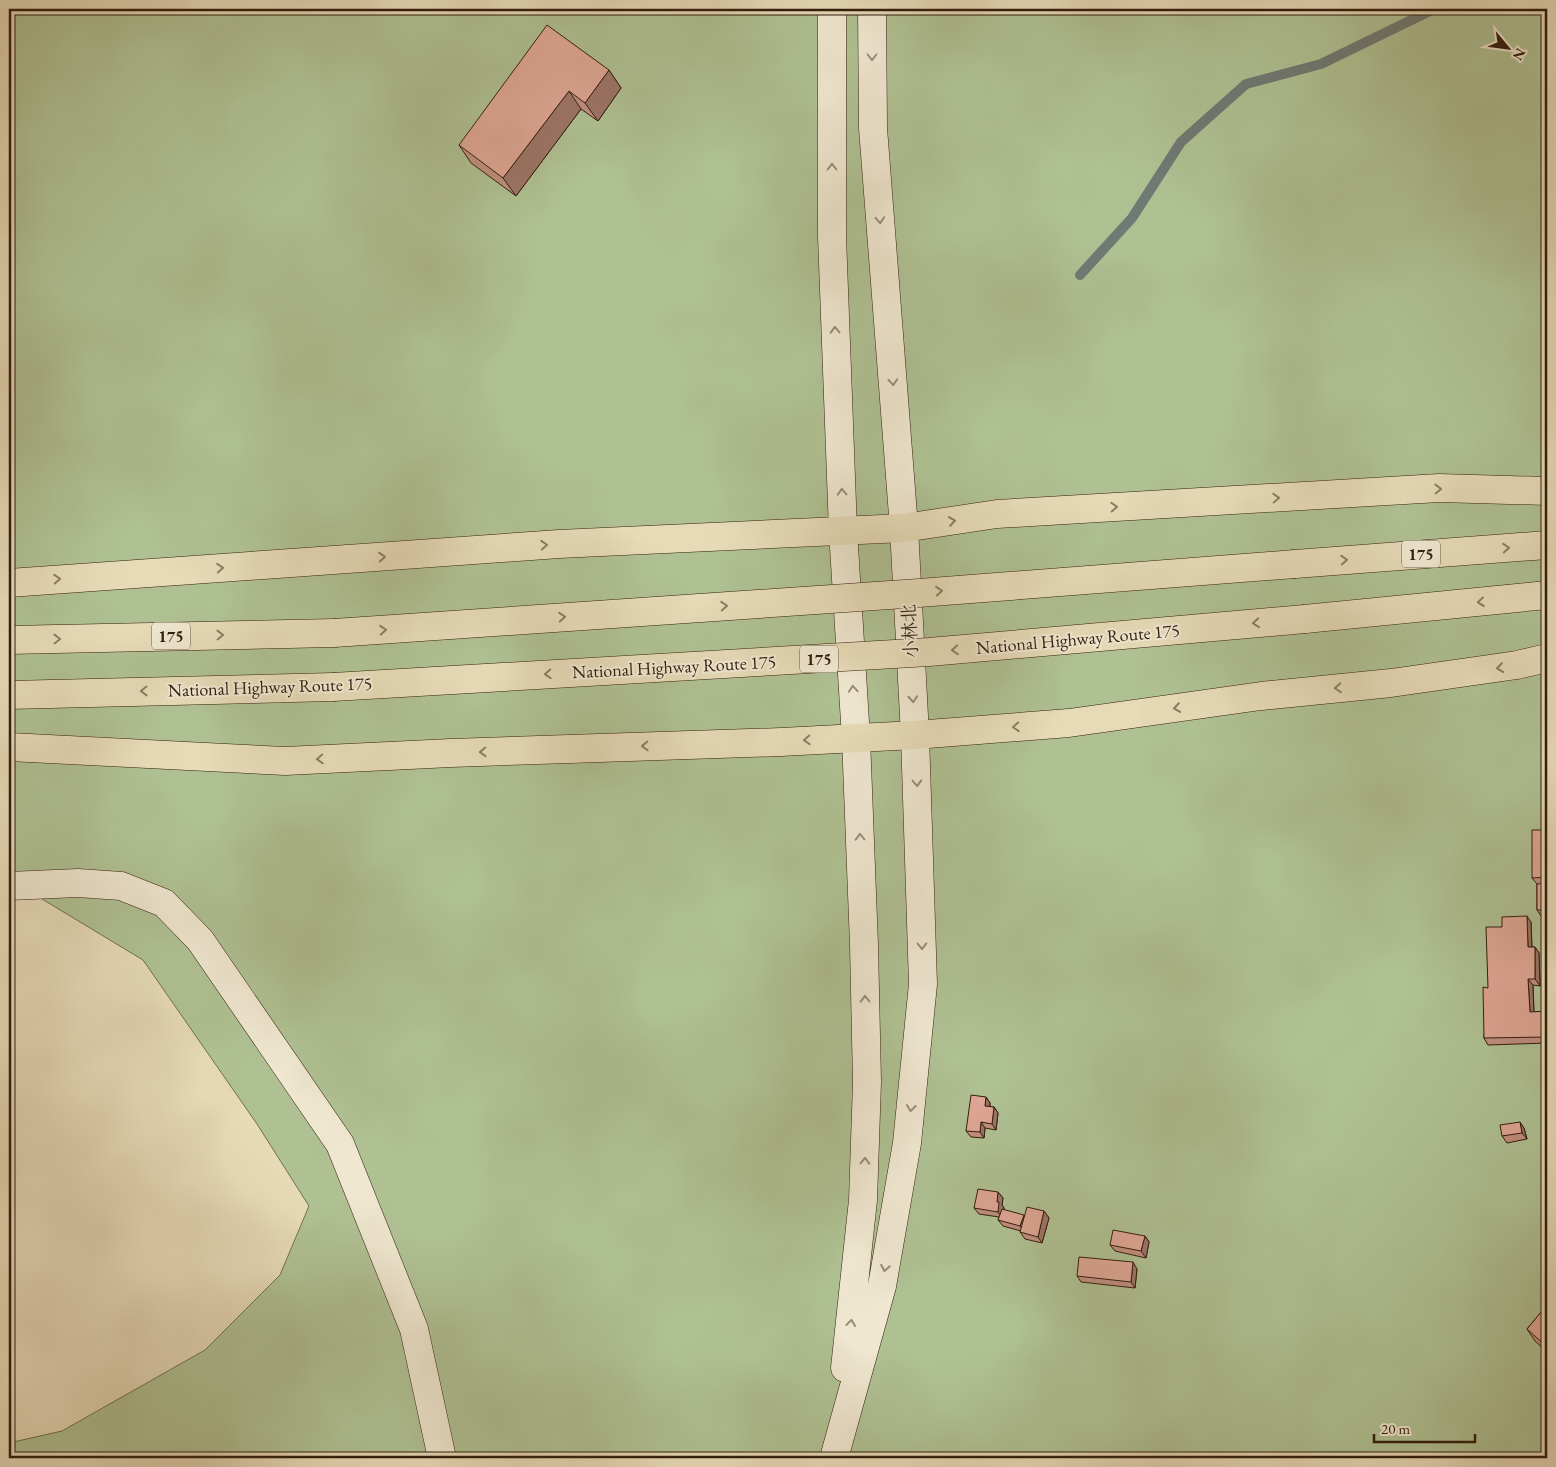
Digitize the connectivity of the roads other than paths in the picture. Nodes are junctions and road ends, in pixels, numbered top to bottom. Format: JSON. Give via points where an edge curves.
{"nodes":[{"id":1,"x":832,"y":9,"type":"edge"},
{"id":2,"x":872,"y":9,"type":"edge"},
{"id":3,"x":1547,"y":491,"type":"edge"},
{"id":4,"x":904,"y":528,"type":"junction"},
{"id":5,"x":843,"y":531,"type":"junction"},
{"id":6,"x":1547,"y":545,"type":"edge"},
{"id":7,"x":9,"y":582,"type":"edge"},
{"id":8,"x":1547,"y":595,"type":"edge"},
{"id":9,"x":9,"y":640,"type":"edge"},
{"id":10,"x":1547,"y":658,"type":"edge"},
{"id":11,"x":9,"y":695,"type":"edge"},
{"id":12,"x":915,"y":735,"type":"junction"},
{"id":13,"x":856,"y":738,"type":"junction"},
{"id":14,"x":9,"y":747,"type":"edge"},
{"id":15,"x":9,"y":886,"type":"edge"},
{"id":16,"x":442,"y":1458,"type":"edge"},
{"id":17,"x":833,"y":1458,"type":"edge"}],
"edges":[{"from":5,"to":1,"type":"street","one_way":true,"via":[[832,236]]},
{"from":2,"to":4,"type":"street","name":"小林北","one_way":true,"via":[[873,128]]},
{"from":4,"to":3,"type":"highway","one_way":true,"via":[[997,514],[1439,488]]},
{"from":4,"to":5,"type":"highway"},
{"from":4,"to":12,"type":"street","name":"小林北","one_way":true},
{"from":7,"to":5,"type":"highway","one_way":true,"via":[[559,544]]},
{"from":13,"to":5,"type":"street","one_way":true},
{"from":9,"to":6,"type":"highway","number":"175","one_way":true,"bridge":true,"via":[[334,633]]},
{"from":8,"to":11,"type":"highway","name":"National Highway Route 175","number":"175","one_way":true,"bridge":true,"via":[[929,652],[333,687]]},
{"from":10,"to":12,"type":"highway","one_way":true,"via":[[1391,683],[1262,696],[1069,723]]},
{"from":12,"to":13,"type":"highway"},
{"from":12,"to":17,"type":"street","name":"小林北","one_way":true,"via":[[923,984],[907,1143],[882,1286]]},
{"from":13,"to":14,"type":"highway","one_way":true,"via":[[285,761]]},
{"from":17,"to":13,"type":"street","one_way":true,"via":[[864,1190],[867,1072]]},
{"from":15,"to":16,"type":"street","via":[[78,883],[121,886],[164,903],[200,940],[340,1144],[414,1329]]}]}
